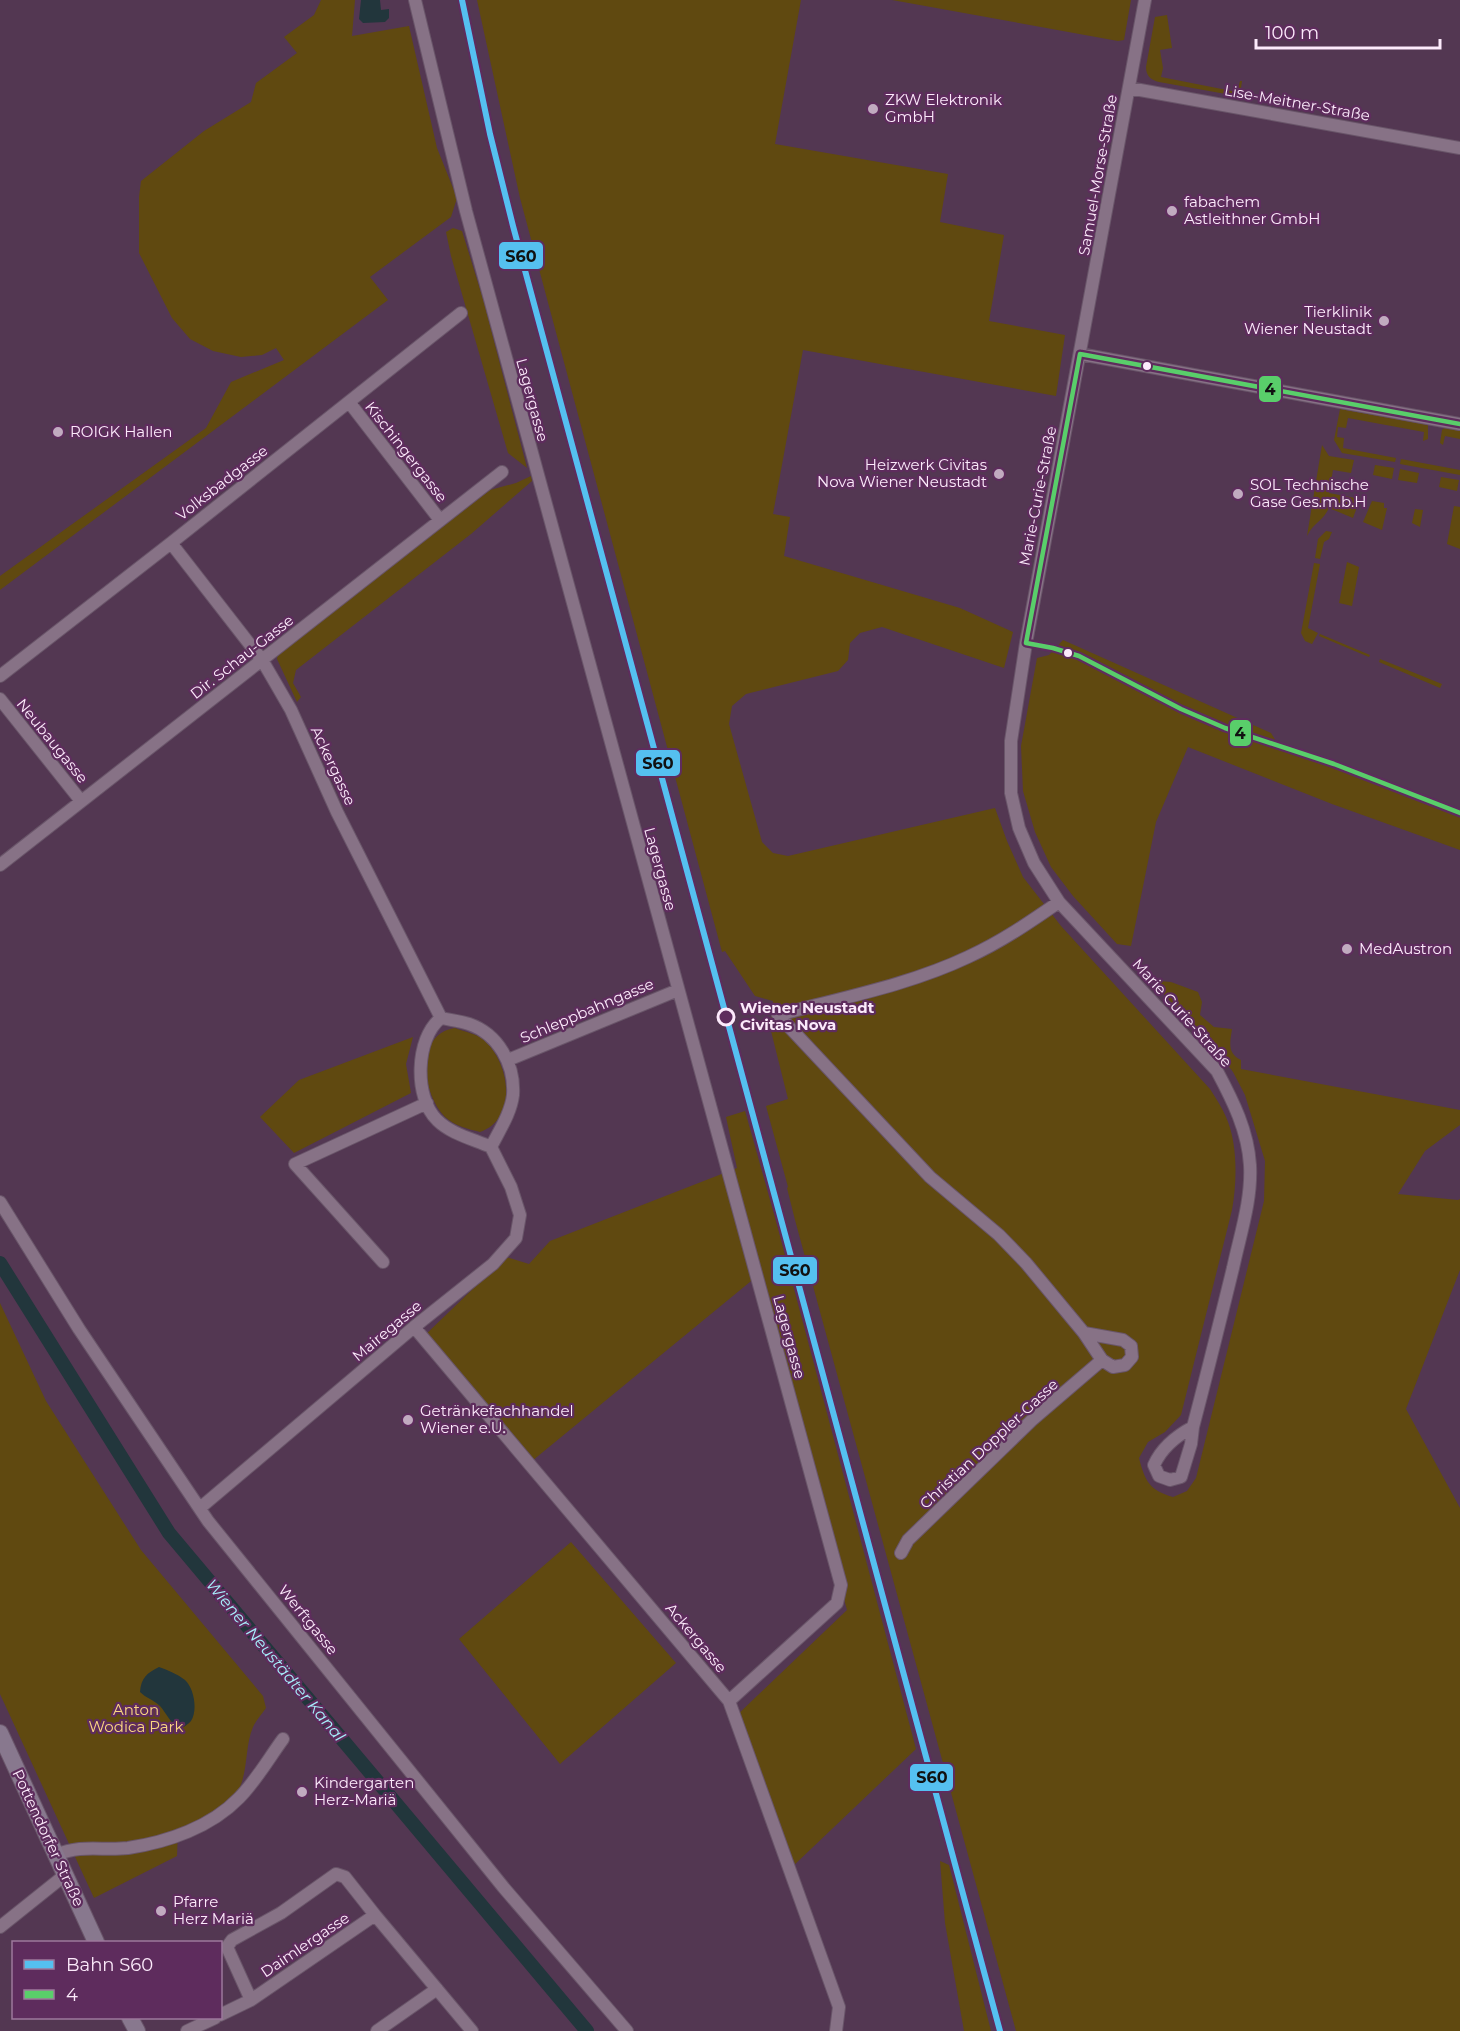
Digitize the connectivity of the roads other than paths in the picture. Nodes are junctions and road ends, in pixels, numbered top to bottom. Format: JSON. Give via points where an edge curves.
{"nodes":[{"id":1,"x":415,"y":0,"type":"edge"},
{"id":2,"x":1145,"y":0,"type":"edge"},
{"id":3,"x":1129,"y":88,"type":"junction"},
{"id":4,"x":1460,"y":148,"type":"edge"},
{"id":5,"x":461,"y":313,"type":"dead end"},
{"id":6,"x":1080,"y":354,"type":"junction"},
{"id":7,"x":349,"y":402,"type":"junction"},
{"id":8,"x":1460,"y":424,"type":"edge"},
{"id":9,"x":501,"y":472,"type":"dead end"},
{"id":10,"x":440,"y":520,"type":"junction"},
{"id":11,"x":171,"y":543,"type":"junction"},
{"id":12,"x":1026,"y":643,"type":"joint"},
{"id":13,"x":262,"y":660,"type":"junction"},
{"id":14,"x":0,"y":676,"type":"edge"},
{"id":15,"x":0,"y":699,"type":"edge"},
{"id":16,"x":81,"y":801,"type":"junction"},
{"id":17,"x":0,"y":864,"type":"edge"},
{"id":18,"x":1059,"y":902,"type":"junction"},
{"id":19,"x":678,"y":990,"type":"junction"},
{"id":20,"x":441,"y":1018,"type":"junction"},
{"id":21,"x":508,"y":1060,"type":"junction"},
{"id":22,"x":427,"y":1103,"type":"junction"},
{"id":23,"x":491,"y":1147,"type":"junction"},
{"id":24,"x":0,"y":1202,"type":"edge"},
{"id":25,"x":383,"y":1262,"type":"dead end"},
{"id":26,"x":414,"y":1327,"type":"junction"},
{"id":27,"x":1084,"y":1333,"type":"junction"},
{"id":28,"x":1102,"y":1360,"type":"junction"},
{"id":29,"x":1193,"y":1427,"type":"dead end"},
{"id":30,"x":200,"y":1508,"type":"junction"},
{"id":31,"x":901,"y":1553,"type":"dead end"},
{"id":32,"x":729,"y":1701,"type":"junction"},
{"id":33,"x":0,"y":1732,"type":"edge"},
{"id":34,"x":283,"y":1738,"type":"dead end"},
{"id":35,"x":56,"y":1855,"type":"junction"},
{"id":36,"x":65,"y":1875,"type":"junction"},
{"id":37,"x":375,"y":1915,"type":"junction"},
{"id":38,"x":0,"y":1928,"type":"edge"},
{"id":39,"x":96,"y":1941,"type":"edge"},
{"id":40,"x":437,"y":1989,"type":"junction"},
{"id":41,"x":251,"y":2000,"type":"junction"},
{"id":42,"x":222,"y":2014,"type":"edge"},
{"id":43,"x":213,"y":2019,"type":"edge"},
{"id":44,"x":187,"y":2031,"type":"edge"},
{"id":45,"x":377,"y":2031,"type":"edge"},
{"id":46,"x":472,"y":2031,"type":"edge"},
{"id":47,"x":627,"y":2031,"type":"edge"},
{"id":48,"x":836,"y":2031,"type":"edge"}],
"edges":[{"from":1,"to":19,"type":"street","name":"Lagergasse","via":[[466,211]]},
{"from":2,"to":3,"type":"street","name":"Samuel-Morse-Straße"},
{"from":3,"to":4,"type":"street","name":"Lise-Meitner-Straße"},
{"from":3,"to":6,"type":"street","name":"Samuel-Morse-Straße"},
{"from":5,"to":7,"type":"street","name":"Volksbadgasse"},
{"from":6,"to":8,"type":"street"},
{"from":6,"to":12,"type":"street","name":"Marie-Curie-Straße"},
{"from":7,"to":10,"type":"street","name":"Kischingergasse"},
{"from":7,"to":11,"type":"street","name":"Volksbadgasse"},
{"from":9,"to":10,"type":"street","name":"Dir. Schau-Gasse"},
{"from":10,"to":13,"type":"street","name":"Dir. Schau-Gasse"},
{"from":11,"to":13,"type":"street","name":"Ackergasse"},
{"from":11,"to":14,"type":"street","name":"Volksbadgasse"},
{"from":12,"to":18,"type":"street","name":"Marie Curie-Straße","via":[[1011,741],[1011,793],[1019,828]]},
{"from":13,"to":16,"type":"street","name":"Dir. Schau-Gasse"},
{"from":13,"to":20,"type":"street","name":"Ackergasse","via":[[291,710],[337,812]]},
{"from":15,"to":16,"type":"street","name":"Neubaugasse"},
{"from":16,"to":17,"type":"street","name":"Dir. Schau-Gasse"},
{"from":18,"to":27,"type":"street","via":[[1014,933],[967,958],[913,978],[778,1015],[930,1177],[1026,1263]]},
{"from":18,"to":29,"type":"street","name":"Marie Curie-Straße","via":[[1217,1071],[1244,1131],[1250,1165],[1249,1200]]},
{"from":19,"to":21,"type":"street","name":"Schleppbahngasse"},
{"from":19,"to":32,"type":"street","name":"Lagergasse","via":[[841,1585],[837,1603]]},
{"from":20,"to":21,"type":"street","via":[[469,1024],[492,1037]]},
{"from":20,"to":22,"type":"street","via":[[434,1023],[420,1061]]},
{"from":21,"to":23,"type":"street","via":[[513,1095]]},
{"from":22,"to":23,"type":"street","via":[[445,1127]]},
{"from":22,"to":25,"type":"street","via":[[295,1164]]},
{"from":23,"to":26,"type":"street","name":"Mairegasse","via":[[520,1215],[516,1238],[493,1264]]},
{"from":24,"to":30,"type":"street","name":"Werftgasse","via":[[79,1329]]},
{"from":26,"to":30,"type":"street","name":"Mairegasse"},
{"from":26,"to":32,"type":"street","name":"Ackergasse"},
{"from":27,"to":28,"type":"street"},
{"from":27,"to":28,"type":"street","via":[[1123,1340],[1131,1346],[1132,1357],[1125,1365],[1113,1367]]},
{"from":28,"to":31,"type":"street","name":"Christian Doppler-Gasse","via":[[1032,1420],[908,1540]]},
{"from":30,"to":47,"type":"street","name":"Werftgasse","via":[[504,1888]]},
{"from":32,"to":48,"type":"street","name":"Ackergasse","via":[[839,2007]]},
{"from":33,"to":35,"type":"main road","name":"Pottendorfer Straße"},
{"from":34,"to":35,"type":"street","via":[[239,1798],[209,1821],[143,1845],[87,1847]]},
{"from":35,"to":36,"type":"main road","name":"Pottendorfer Straße"},
{"from":36,"to":38,"type":"street"},
{"from":36,"to":39,"type":"main road","name":"Pottendorfer Straße"},
{"from":37,"to":40,"type":"street","name":"Daimlergasse"},
{"from":37,"to":41,"type":"street","name":"Daimlergasse"},
{"from":37,"to":41,"type":"street","name":"Daimlergasse","via":[[345,1876],[336,1874],[281,1913],[232,1940],[227,1947]]},
{"from":40,"to":45,"type":"street"},
{"from":40,"to":46,"type":"street","name":"Daimlergasse"},
{"from":41,"to":42,"type":"street","name":"Daimlergasse"},
{"from":43,"to":44,"type":"street"}]}
